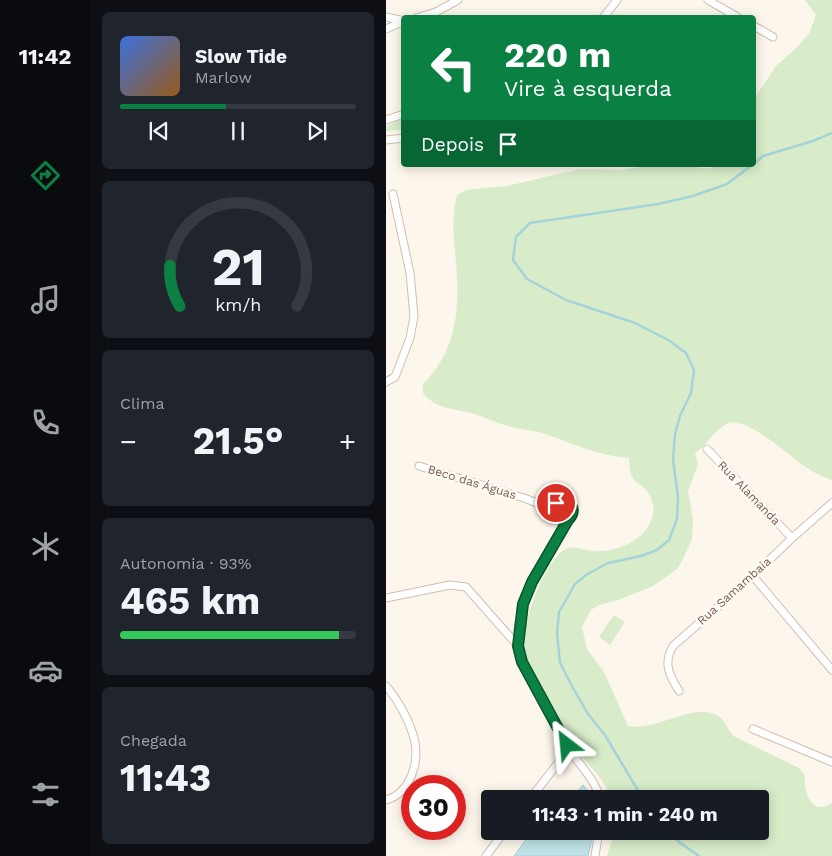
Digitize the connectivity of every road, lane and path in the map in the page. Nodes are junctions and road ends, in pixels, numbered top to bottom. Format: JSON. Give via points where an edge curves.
{"nodes":[{"id":1,"x":458,"y":0,"type":"edge"},
{"id":2,"x":617,"y":0,"type":"edge"},
{"id":3,"x":708,"y":0,"type":"edge"},
{"id":4,"x":426,"y":15,"type":"edge"},
{"id":5,"x":604,"y":15,"type":"edge"},
{"id":6,"x":734,"y":15,"type":"edge"},
{"id":7,"x":386,"y":17,"type":"edge"},
{"id":8,"x":401,"y":20,"type":"edge"},
{"id":9,"x":401,"y":22,"type":"edge"},
{"id":10,"x":756,"y":27,"type":"edge"},
{"id":11,"x":386,"y":29,"type":"edge"},
{"id":12,"x":773,"y":37,"type":"dead end"},
{"id":13,"x":401,"y":115,"type":"edge"},
{"id":14,"x":386,"y":120,"type":"edge"},
{"id":15,"x":401,"y":138,"type":"edge"},
{"id":16,"x":386,"y":140,"type":"edge"},
{"id":17,"x":393,"y":194,"type":"dead end"},
{"id":18,"x":386,"y":382,"type":"edge"},
{"id":19,"x":707,"y":449,"type":"dead end"},
{"id":20,"x":419,"y":466,"type":"dead end"},
{"id":21,"x":832,"y":503,"type":"edge"},
{"id":22,"x":553,"y":509,"type":"junction"},
{"id":23,"x":568,"y":520,"type":"junction"},
{"id":24,"x":792,"y":538,"type":"junction"},
{"id":25,"x":753,"y":576,"type":"junction"},
{"id":26,"x":386,"y":598,"type":"edge"},
{"id":27,"x":518,"y":646,"type":"junction"},
{"id":28,"x":832,"y":670,"type":"edge"},
{"id":29,"x":386,"y":686,"type":"edge"},
{"id":30,"x":679,"y":691,"type":"dead end"},
{"id":31,"x":753,"y":729,"type":"dead end"},
{"id":32,"x":569,"y":749,"type":"junction"},
{"id":33,"x":832,"y":762,"type":"edge"},
{"id":34,"x":537,"y":790,"type":"edge"},
{"id":35,"x":596,"y":790,"type":"edge"},
{"id":36,"x":386,"y":800,"type":"edge"},
{"id":37,"x":498,"y":840,"type":"edge"},
{"id":38,"x":598,"y":840,"type":"edge"},
{"id":39,"x":486,"y":856,"type":"edge"},
{"id":40,"x":595,"y":856,"type":"edge"}],
"edges":[{"from":1,"to":4,"type":"street"},
{"from":2,"to":5,"type":"street"},
{"from":3,"to":6,"type":"street"},
{"from":7,"to":8,"type":"street"},
{"from":9,"to":11,"type":"street"},
{"from":10,"to":12,"type":"street"},
{"from":13,"to":14,"type":"street"},
{"from":15,"to":16,"type":"street"},
{"from":17,"to":18,"type":"street","via":[[410,272],[414,316],[410,338],[395,377]]},
{"from":19,"to":24,"type":"street","name":"Rua Alamanda"},
{"from":20,"to":22,"type":"street","name":"Beco das Águas"},
{"from":21,"to":24,"type":"street","name":"Rua Samambaia"},
{"from":22,"to":23,"type":"street","via":[[556,518]]},
{"from":22,"to":23,"type":"street","via":[[559,501],[569,502],[574,512]]},
{"from":23,"to":27,"type":"street","via":[[523,604]]},
{"from":24,"to":25,"type":"street","name":"Rua Samambaia"},
{"from":25,"to":28,"type":"street"},
{"from":25,"to":30,"type":"street","name":"Rua Samambaia","via":[[673,646],[668,655],[668,665]]},
{"from":26,"to":27,"type":"street","via":[[458,585],[466,588]]},
{"from":27,"to":32,"type":"street","via":[[522,662]]},
{"from":29,"to":36,"type":"street","via":[[414,739],[415,761],[410,780],[401,793]]},
{"from":31,"to":33,"type":"street"},
{"from":32,"to":34,"type":"street"},
{"from":32,"to":35,"type":"street"},
{"from":37,"to":39,"type":"street"},
{"from":38,"to":40,"type":"street"}]}
